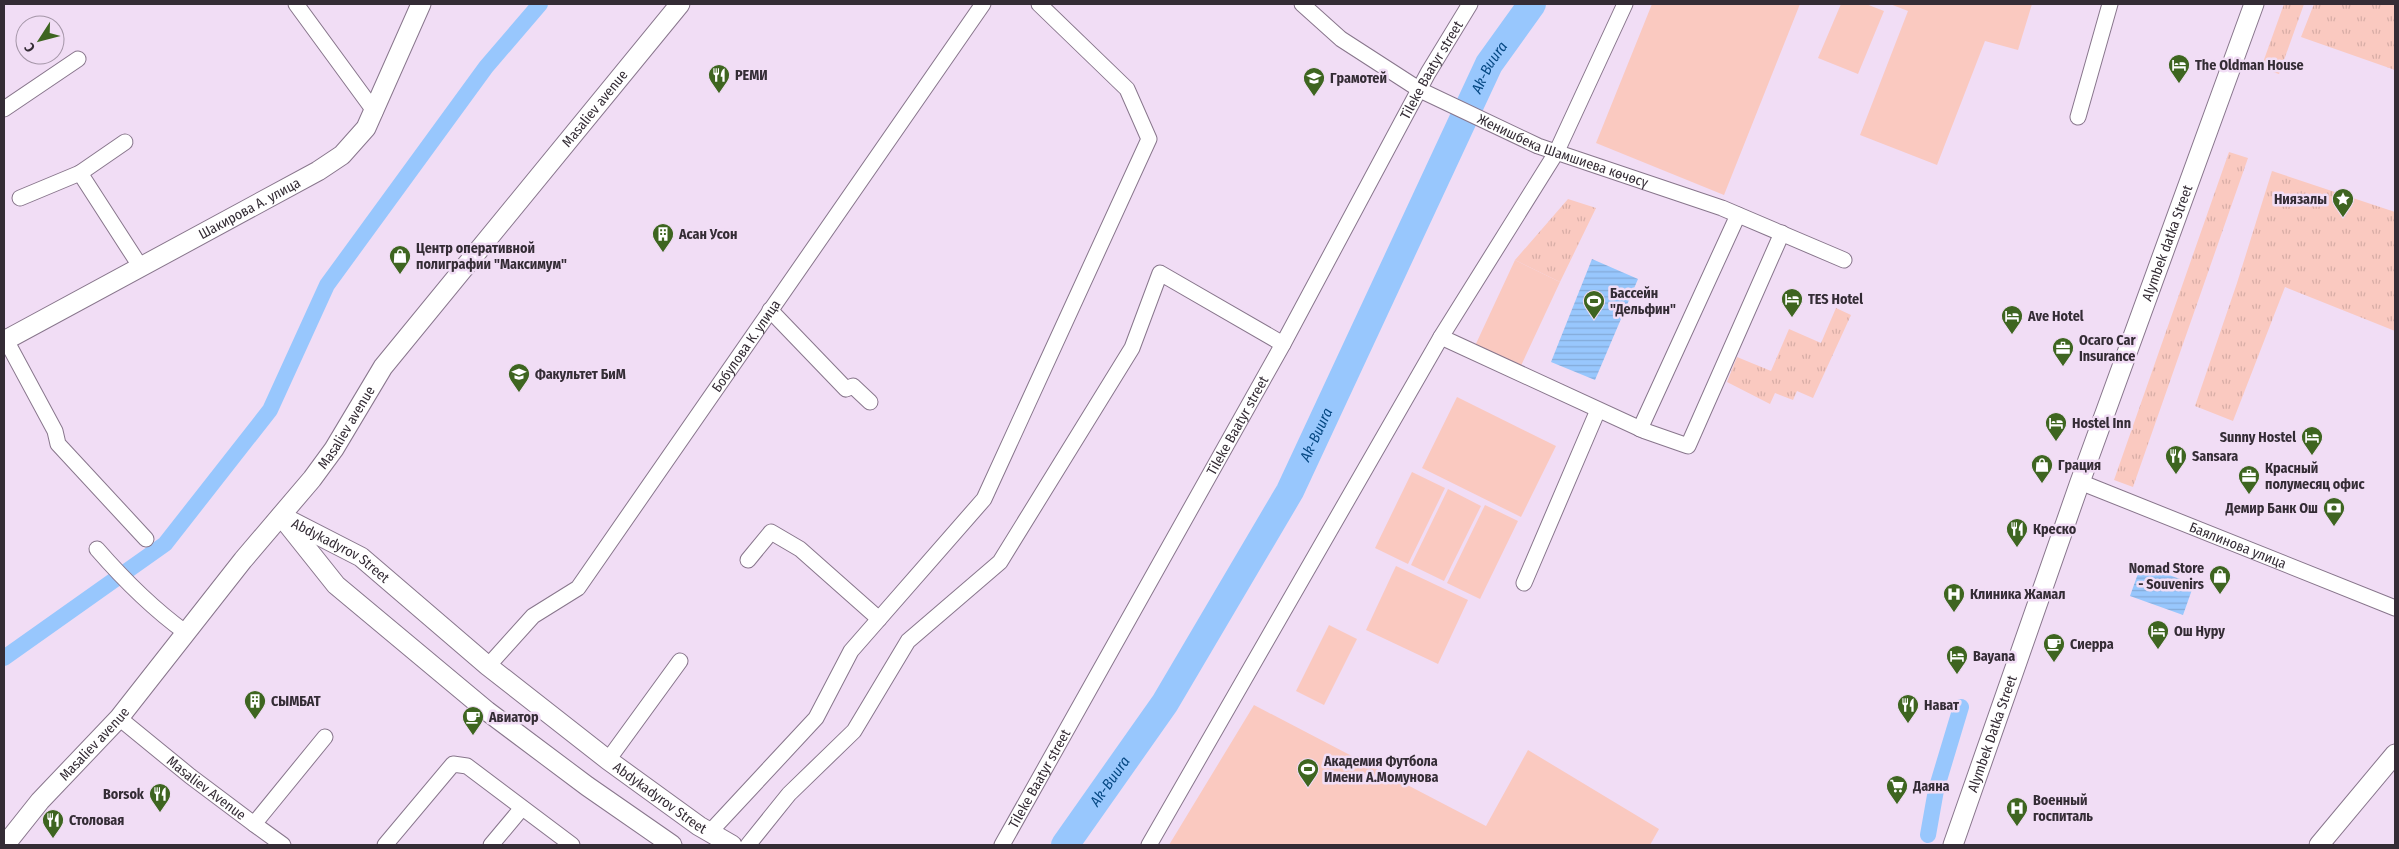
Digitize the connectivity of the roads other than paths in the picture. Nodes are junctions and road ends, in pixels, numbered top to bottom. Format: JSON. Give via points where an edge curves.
{"nodes":[{"id":1,"x":296,"y":4,"type":"edge"},
{"id":2,"x":421,"y":4,"type":"edge"},
{"id":3,"x":680,"y":4,"type":"edge"},
{"id":4,"x":983,"y":4,"type":"edge"},
{"id":5,"x":1039,"y":4,"type":"edge"},
{"id":6,"x":1302,"y":4,"type":"edge"},
{"id":7,"x":1470,"y":4,"type":"edge"},
{"id":8,"x":1625,"y":4,"type":"edge"},
{"id":9,"x":2110,"y":4,"type":"edge"},
{"id":10,"x":2254,"y":4,"type":"edge"},
{"id":11,"x":78,"y":59,"type":"dead end"},
{"id":12,"x":1420,"y":90,"type":"junction"},
{"id":13,"x":4,"y":109,"type":"edge"},
{"id":14,"x":375,"y":112,"type":"junction"},
{"id":15,"x":2078,"y":117,"type":"dead end"},
{"id":16,"x":125,"y":142,"type":"dead end"},
{"id":17,"x":1556,"y":153,"type":"junction"},
{"id":18,"x":80,"y":173,"type":"junction"},
{"id":19,"x":20,"y":198,"type":"dead end"},
{"id":20,"x":1738,"y":215,"type":"junction"},
{"id":21,"x":1782,"y":233,"type":"junction"},
{"id":22,"x":1844,"y":260,"type":"dead end"},
{"id":23,"x":140,"y":266,"type":"junction"},
{"id":24,"x":770,"y":310,"type":"junction"},
{"id":25,"x":1441,"y":337,"type":"junction"},
{"id":26,"x":5,"y":341,"type":"edge"},
{"id":27,"x":1283,"y":344,"type":"junction"},
{"id":28,"x":870,"y":402,"type":"dead end"},
{"id":29,"x":1598,"y":410,"type":"junction"},
{"id":30,"x":1640,"y":429,"type":"junction"},
{"id":31,"x":2080,"y":482,"type":"junction"},
{"id":32,"x":281,"y":516,"type":"junction"},
{"id":33,"x":146,"y":539,"type":"dead end"},
{"id":34,"x":97,"y":549,"type":"dead end"},
{"id":35,"x":748,"y":560,"type":"dead end"},
{"id":36,"x":1524,"y":584,"type":"dead end"},
{"id":37,"x":2395,"y":608,"type":"edge"},
{"id":38,"x":879,"y":619,"type":"junction"},
{"id":39,"x":185,"y":632,"type":"junction"},
{"id":40,"x":680,"y":661,"type":"dead end"},
{"id":41,"x":488,"y":666,"type":"junction"},
{"id":42,"x":119,"y":718,"type":"junction"},
{"id":43,"x":325,"y":737,"type":"dead end"},
{"id":44,"x":2395,"y":754,"type":"edge"},
{"id":45,"x":608,"y":760,"type":"junction"},
{"id":46,"x":522,"y":808,"type":"junction"},
{"id":47,"x":254,"y":824,"type":"junction"},
{"id":48,"x":710,"y":832,"type":"junction"},
{"id":49,"x":5,"y":845,"type":"edge"},
{"id":50,"x":283,"y":845,"type":"edge"},
{"id":51,"x":385,"y":845,"type":"edge"},
{"id":52,"x":491,"y":845,"type":"edge"},
{"id":53,"x":572,"y":845,"type":"edge"},
{"id":54,"x":672,"y":845,"type":"edge"},
{"id":55,"x":732,"y":845,"type":"edge"},
{"id":56,"x":748,"y":845,"type":"edge"},
{"id":57,"x":1002,"y":845,"type":"edge"},
{"id":58,"x":1149,"y":845,"type":"edge"},
{"id":59,"x":1953,"y":845,"type":"edge"},
{"id":60,"x":2319,"y":845,"type":"edge"}],
"edges":[{"from":1,"to":14,"type":"street"},
{"from":2,"to":14,"type":"main road","name":"Шакирова А. улица"},
{"from":3,"to":32,"type":"main road","name":"Masaliev avenue","via":[[383,367],[334,449]]},
{"from":4,"to":24,"type":"street","name":"Бобулова К. улица"},
{"from":5,"to":38,"type":"street","via":[[1127,89],[1149,139],[984,499]]},
{"from":6,"to":12,"type":"street","name":"Женишбека Шамшиева көчөсү","via":[[1341,39]]},
{"from":7,"to":12,"type":"street","name":"Tileke Baatyr street"},
{"from":8,"to":17,"type":"street"},
{"from":9,"to":15,"type":"street"},
{"from":10,"to":31,"type":"main road","name":"Alymbek datka Street"},
{"from":11,"to":13,"type":"street"},
{"from":12,"to":17,"type":"street","name":"Женишбека Шамшиева көчөсү"},
{"from":12,"to":27,"type":"street","name":"Tileke Baatyr street"},
{"from":14,"to":23,"type":"main road","name":"Шакирова А. улица","via":[[362,134],[342,155],[318,171]]},
{"from":16,"to":18,"type":"street"},
{"from":17,"to":20,"type":"street","name":"Женишбека Шамшиева көчөсү"},
{"from":17,"to":25,"type":"street"},
{"from":18,"to":19,"type":"street"},
{"from":18,"to":23,"type":"street"},
{"from":20,"to":21,"type":"street","name":"Женишбека Шамшиева көчөсү"},
{"from":20,"to":30,"type":"street"},
{"from":21,"to":22,"type":"street","name":"Женишбека Шамшиева көчөсү"},
{"from":21,"to":30,"type":"street","via":[[1688,446]]},
{"from":23,"to":26,"type":"main road","name":"Шакирова А. улица"},
{"from":24,"to":28,"type":"street","via":[[846,390],[853,386]]},
{"from":24,"to":41,"type":"street","name":"Бобулова К. улица","via":[[578,588],[532,616]]},
{"from":25,"to":29,"type":"street"},
{"from":25,"to":58,"type":"street"},
{"from":26,"to":33,"type":"street","via":[[56,431],[58,444]]},
{"from":27,"to":56,"type":"street","via":[[1160,273],[1132,348],[1000,562],[908,641],[854,731],[789,794]]},
{"from":27,"to":57,"type":"street","name":"Tileke Baatyr street"},
{"from":29,"to":30,"type":"street"},
{"from":29,"to":36,"type":"street"},
{"from":31,"to":37,"type":"street","name":"Баялинова улица"},
{"from":31,"to":59,"type":"main road","name":"Alymbek Datka Street"},
{"from":32,"to":39,"type":"main road","name":"Masaliev avenue"},
{"from":32,"to":41,"type":"main road","name":"Abdykadyrov Street","via":[[361,557]]},
{"from":32,"to":54,"type":"main road","name":"Abdykadyrov Street","via":[[336,585],[487,710]]},
{"from":34,"to":39,"type":"street","via":[[158,613]]},
{"from":35,"to":38,"type":"street","via":[[771,532],[800,549]]},
{"from":38,"to":48,"type":"street","via":[[850,651],[816,718]]},
{"from":39,"to":42,"type":"main road","name":"Masaliev avenue"},
{"from":40,"to":45,"type":"street"},
{"from":41,"to":45,"type":"main road","name":"Abdykadyrov Street"},
{"from":42,"to":47,"type":"street","name":"Masaliev Avenue"},
{"from":42,"to":49,"type":"main road","name":"Masaliev avenue","via":[[40,801]]},
{"from":43,"to":47,"type":"street","name":"Masaliev Avenue"},
{"from":44,"to":60,"type":"main road"},
{"from":45,"to":48,"type":"main road","name":"Abdykadyrov Street"},
{"from":46,"to":51,"type":"street","via":[[467,766],[453,764]]},
{"from":46,"to":52,"type":"street"},
{"from":46,"to":53,"type":"street"},
{"from":47,"to":50,"type":"street"},
{"from":48,"to":55,"type":"main road","name":"Abdykadyrov Street"}]}
